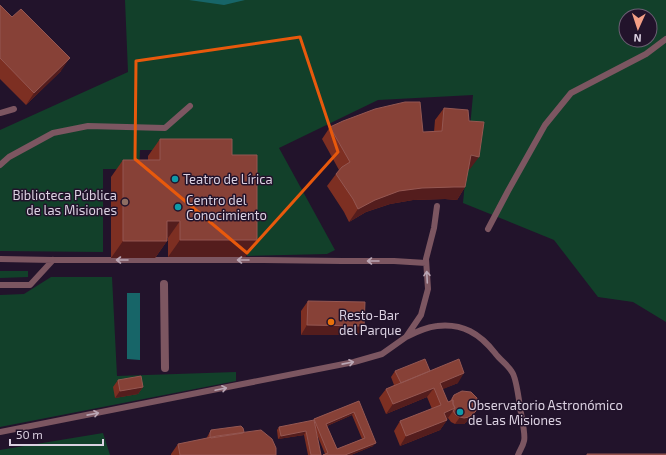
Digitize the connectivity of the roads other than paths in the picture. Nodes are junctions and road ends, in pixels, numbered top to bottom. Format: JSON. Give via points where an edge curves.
{"nodes":[{"id":1,"x":666,"y":39,"type":"edge"},
{"id":2,"x":190,"y":106,"type":"dead end"},
{"id":3,"x":14,"y":109,"type":"dead end"},
{"id":4,"x":0,"y":113,"type":"edge"},
{"id":5,"x":0,"y":164,"type":"edge"},
{"id":6,"x":437,"y":206,"type":"dead end"},
{"id":7,"x":488,"y":229,"type":"dead end"},
{"id":8,"x":0,"y":259,"type":"edge"},
{"id":9,"x":53,"y":260,"type":"junction"},
{"id":10,"x":426,"y":263,"type":"junction"},
{"id":11,"x":164,"y":284,"type":"dead end"},
{"id":12,"x":0,"y":285,"type":"edge"},
{"id":13,"x":406,"y":337,"type":"junction"},
{"id":14,"x":165,"y":368,"type":"dead end"},
{"id":15,"x":0,"y":432,"type":"edge"},
{"id":16,"x":518,"y":455,"type":"edge"}],
"edges":[{"from":1,"to":7,"type":"lane","via":[[646,54],[570,93],[545,125]]},
{"from":2,"to":5,"type":"lane","via":[[165,128],[88,126],[53,134]]},
{"from":3,"to":4,"type":"lane"},
{"from":6,"to":10,"type":"lane"},
{"from":8,"to":9,"type":"lane"},
{"from":10,"to":9,"type":"lane","one_way":true},
{"from":9,"to":12,"type":"lane","via":[[30,285]]},
{"from":13,"to":10,"type":"lane","one_way":true,"via":[[421,315],[428,289]]},
{"from":11,"to":14,"type":"street"},
{"from":15,"to":13,"type":"lane","one_way":true,"via":[[354,362],[382,354]]},
{"from":13,"to":16,"type":"lane","via":[[437,326],[454,326],[474,333],[490,346],[512,372],[519,399],[525,440]]}]}
